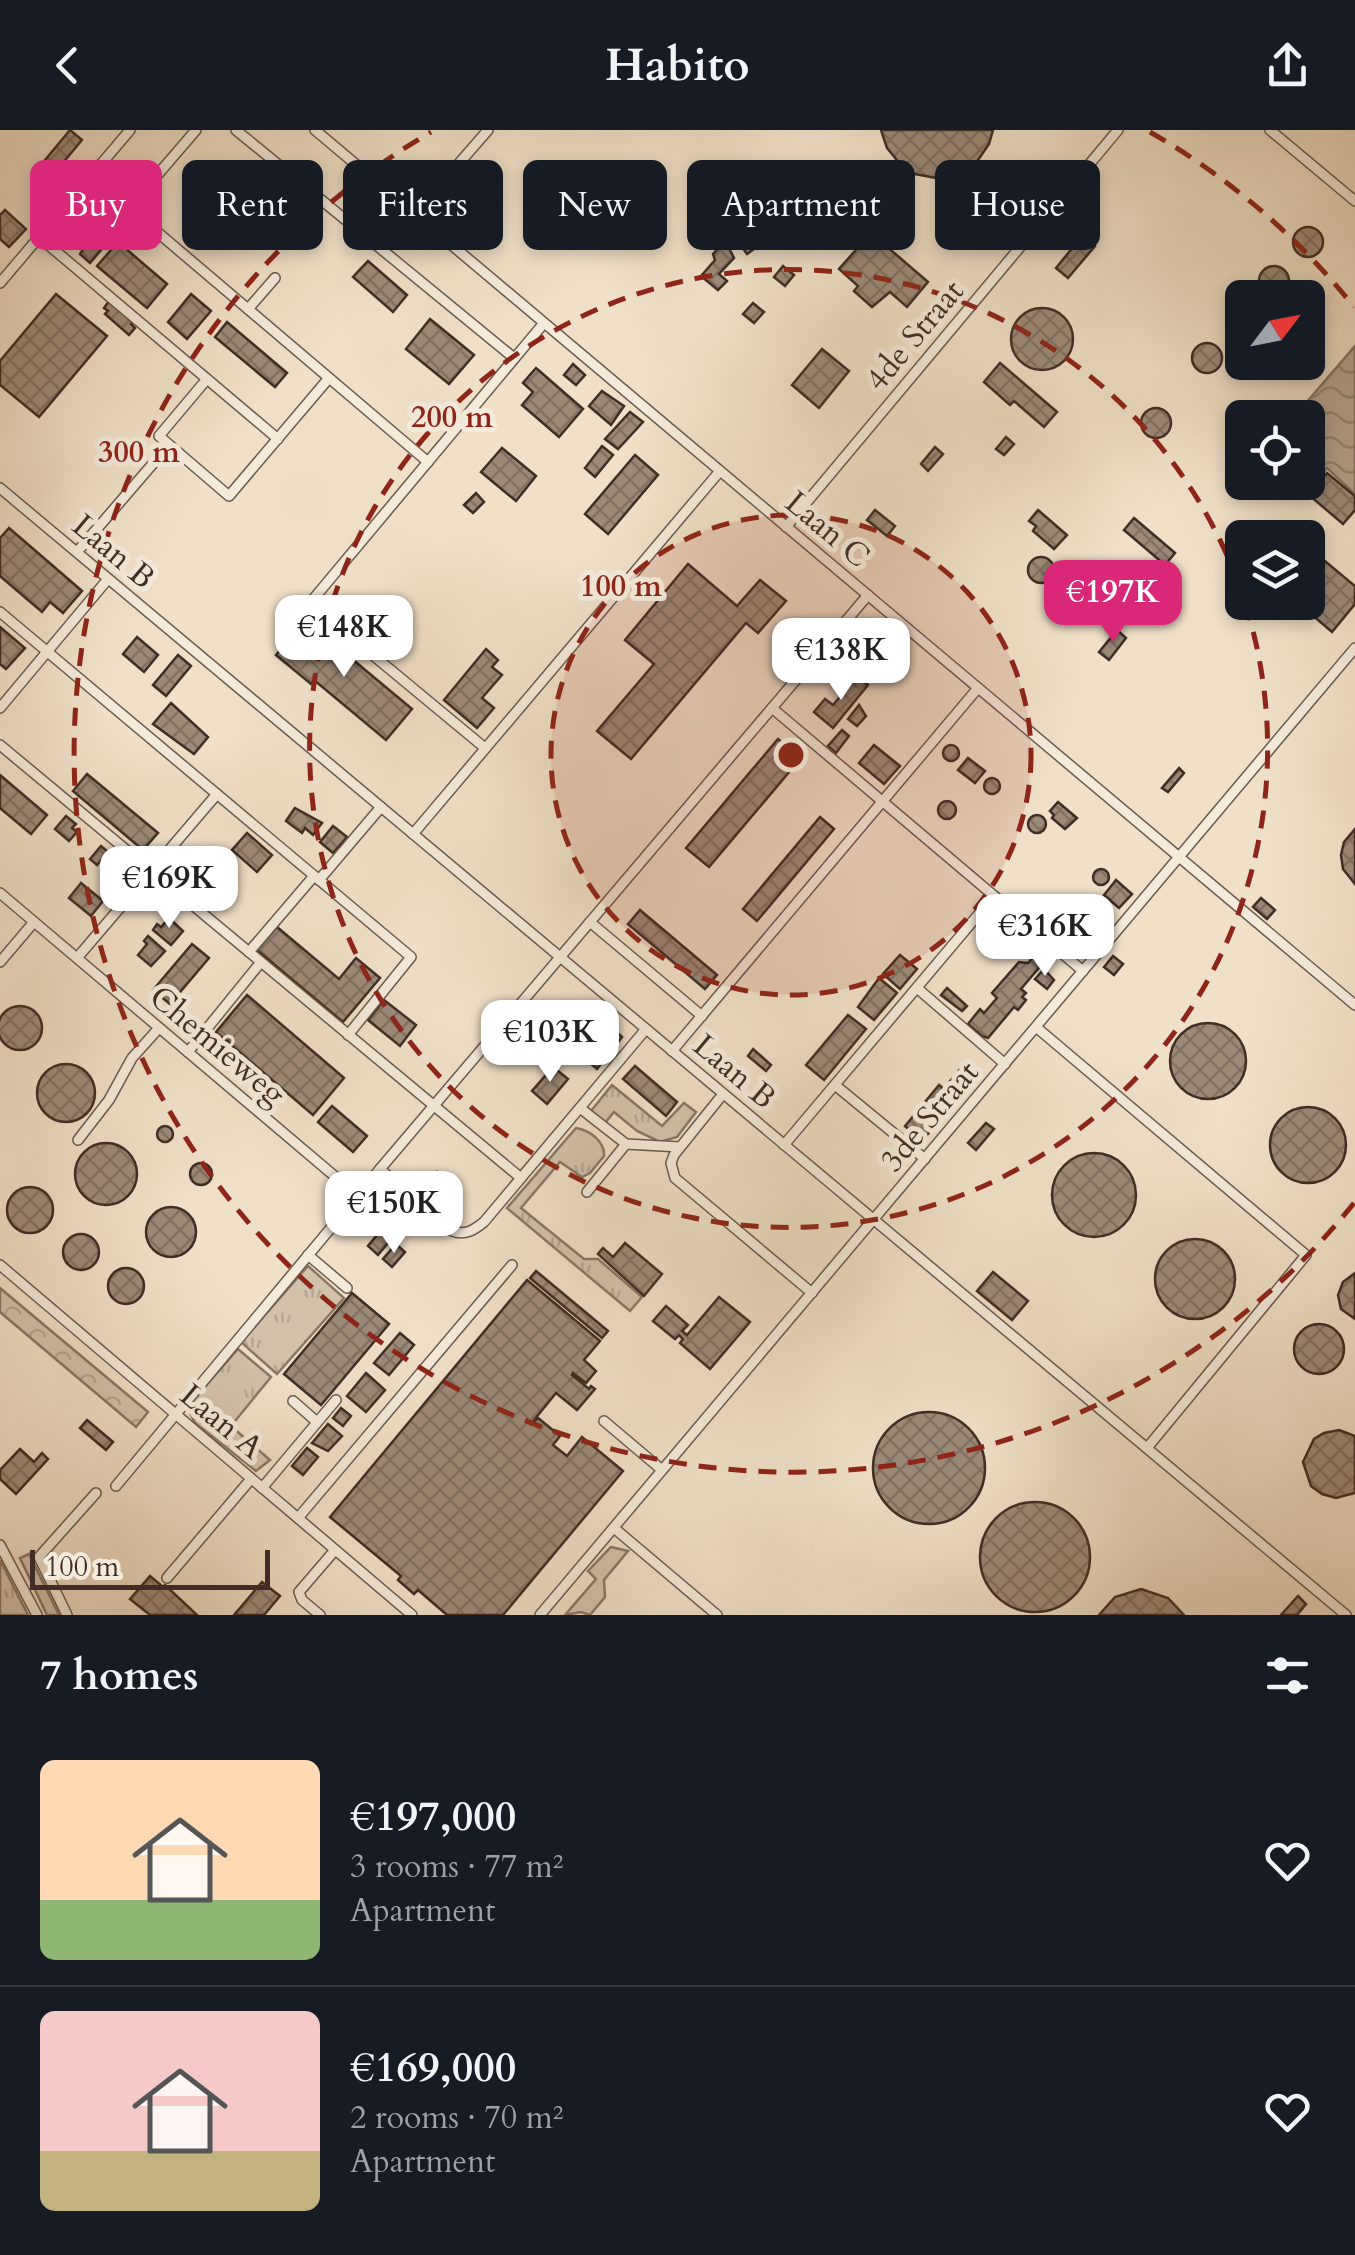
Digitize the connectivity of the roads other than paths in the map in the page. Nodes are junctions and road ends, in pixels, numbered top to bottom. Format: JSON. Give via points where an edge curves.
{"nodes":[{"id":1,"x":130,"y":130,"type":"edge"},
{"id":2,"x":196,"y":130,"type":"edge"},
{"id":3,"x":236,"y":130,"type":"edge"},
{"id":4,"x":315,"y":130,"type":"edge"},
{"id":5,"x":488,"y":130,"type":"edge"},
{"id":6,"x":1118,"y":130,"type":"edge"},
{"id":7,"x":1270,"y":130,"type":"edge"},
{"id":8,"x":104,"y":160,"type":"edge"},
{"id":9,"x":351,"y":160,"type":"edge"},
{"id":10,"x":462,"y":160,"type":"edge"},
{"id":11,"x":162,"y":170,"type":"edge"},
{"id":12,"x":1355,"y":201,"type":"edge"},
{"id":13,"x":162,"y":236,"type":"edge"},
{"id":14,"x":30,"y":246,"type":"edge"},
{"id":15,"x":56,"y":250,"type":"edge"},
{"id":16,"x":458,"y":250,"type":"edge"},
{"id":17,"x":2,"y":275,"type":"edge"},
{"id":18,"x":275,"y":278,"type":"dead end"},
{"id":19,"x":248,"y":309,"type":"junction"},
{"id":20,"x":544,"y":323,"type":"junction"},
{"id":21,"x":514,"y":358,"type":"junction"},
{"id":22,"x":330,"y":378,"type":"junction"},
{"id":23,"x":208,"y":379,"type":"junction"},
{"id":24,"x":278,"y":439,"type":"junction"},
{"id":25,"x":169,"y":445,"type":"junction"},
{"id":26,"x":428,"y":462,"type":"junction"},
{"id":27,"x":720,"y":470,"type":"junction"},
{"id":28,"x":0,"y":488,"type":"edge"},
{"id":29,"x":786,"y":526,"type":"junction"},
{"id":30,"x":77,"y":552,"type":"junction"},
{"id":31,"x":108,"y":579,"type":"junction"},
{"id":32,"x":868,"y":595,"type":"junction"},
{"id":33,"x":0,"y":612,"type":"edge"},
{"id":34,"x":1355,"y":648,"type":"edge"},
{"id":35,"x":47,"y":652,"type":"junction"},
{"id":36,"x":978,"y":688,"type":"junction"},
{"id":37,"x":0,"y":708,"type":"edge"},
{"id":38,"x":772,"y":708,"type":"junction"},
{"id":39,"x":0,"y":745,"type":"edge"},
{"id":40,"x":485,"y":748,"type":"junction"},
{"id":41,"x":218,"y":794,"type":"junction"},
{"id":42,"x":882,"y":802,"type":"junction"},
{"id":43,"x":381,"y":807,"type":"junction"},
{"id":44,"x":413,"y":834,"type":"junction"},
{"id":45,"x":1179,"y":857,"type":"junction"},
{"id":46,"x":152,"y":871,"type":"junction"},
{"id":47,"x":317,"y":878,"type":"junction"},
{"id":48,"x":0,"y":893,"type":"edge"},
{"id":49,"x":994,"y":896,"type":"junction"},
{"id":50,"x":34,"y":922,"type":"junction"},
{"id":51,"x":590,"y":922,"type":"junction"},
{"id":52,"x":249,"y":952,"type":"junction"},
{"id":53,"x":560,"y":957,"type":"junction"},
{"id":54,"x":77,"y":958,"type":"junction"},
{"id":55,"x":0,"y":962,"type":"edge"},
{"id":56,"x":261,"y":962,"type":"junction"},
{"id":57,"x":1083,"y":971,"type":"junction"},
{"id":58,"x":917,"y":988,"type":"junction"},
{"id":59,"x":1355,"y":1006,"type":"edge"},
{"id":60,"x":702,"y":1016,"type":"junction"},
{"id":61,"x":1036,"y":1027,"type":"junction"},
{"id":62,"x":159,"y":1028,"type":"junction"},
{"id":63,"x":646,"y":1030,"type":"junction"},
{"id":64,"x":348,"y":1034,"type":"junction"},
{"id":65,"x":672,"y":1051,"type":"junction"},
{"id":66,"x":188,"y":1052,"type":"junction"},
{"id":67,"x":1005,"y":1064,"type":"junction"},
{"id":68,"x":835,"y":1085,"type":"junction"},
{"id":69,"x":724,"y":1094,"type":"junction"},
{"id":70,"x":434,"y":1106,"type":"junction"},
{"id":71,"x":580,"y":1108,"type":"junction"},
{"id":72,"x":78,"y":1140,"type":"dead end"},
{"id":73,"x":626,"y":1144,"type":"junction"},
{"id":74,"x":784,"y":1145,"type":"junction"},
{"id":75,"x":680,"y":1147,"type":"junction"},
{"id":76,"x":924,"y":1159,"type":"junction"},
{"id":77,"x":380,"y":1170,"type":"junction"},
{"id":78,"x":521,"y":1178,"type":"junction"},
{"id":79,"x":587,"y":1192,"type":"dead end"},
{"id":80,"x":358,"y":1196,"type":"junction"},
{"id":81,"x":874,"y":1220,"type":"junction"},
{"id":82,"x":308,"y":1255,"type":"junction"},
{"id":83,"x":512,"y":1265,"type":"dead end"},
{"id":84,"x":0,"y":1266,"type":"edge"},
{"id":85,"x":347,"y":1288,"type":"dead end"},
{"id":86,"x":812,"y":1293,"type":"junction"},
{"id":87,"x":336,"y":1400,"type":"dead end"},
{"id":88,"x":293,"y":1401,"type":"dead end"},
{"id":89,"x":174,"y":1414,"type":"junction"},
{"id":90,"x":317,"y":1422,"type":"junction"},
{"id":91,"x":604,"y":1422,"type":"dead end"},
{"id":92,"x":1147,"y":1448,"type":"junction"},
{"id":93,"x":662,"y":1470,"type":"junction"},
{"id":94,"x":250,"y":1478,"type":"junction"},
{"id":95,"x":116,"y":1486,"type":"dead end"},
{"id":96,"x":262,"y":1488,"type":"junction"},
{"id":97,"x":96,"y":1493,"type":"dead end"},
{"id":98,"x":298,"y":1518,"type":"junction"},
{"id":99,"x":614,"y":1528,"type":"junction"},
{"id":100,"x":0,"y":1545,"type":"edge"},
{"id":101,"x":335,"y":1550,"type":"junction"},
{"id":102,"x":167,"y":1578,"type":"dead end"},
{"id":103,"x":37,"y":1615,"type":"edge"},
{"id":104,"x":67,"y":1615,"type":"edge"},
{"id":105,"x":320,"y":1615,"type":"edge"},
{"id":106,"x":412,"y":1615,"type":"edge"},
{"id":107,"x":540,"y":1615,"type":"edge"},
{"id":108,"x":717,"y":1615,"type":"edge"},
{"id":109,"x":1346,"y":1615,"type":"edge"}],
"edges":[{"from":1,"to":8,"type":"lane"},
{"from":2,"to":11,"type":"lane"},
{"from":3,"to":21,"type":"lane"},
{"from":4,"to":9,"type":"lane","name":"Laan C"},
{"from":5,"to":10,"type":"lane"},
{"from":6,"to":29,"type":"lane","name":"4de Straat"},
{"from":7,"to":12,"type":"lane"},
{"from":13,"to":19,"type":"lane"},
{"from":14,"to":17,"type":"lane"},
{"from":15,"to":23,"type":"lane"},
{"from":16,"to":20,"type":"lane","name":"Laan C"},
{"from":18,"to":19,"type":"lane"},
{"from":19,"to":22,"type":"lane"},
{"from":20,"to":21,"type":"lane"},
{"from":20,"to":27,"type":"lane","name":"Laan C"},
{"from":21,"to":26,"type":"lane"},
{"from":22,"to":24,"type":"lane"},
{"from":22,"to":26,"type":"lane"},
{"from":23,"to":24,"type":"lane"},
{"from":23,"to":25,"type":"lane","via":[[159,436]]},
{"from":24,"to":25,"type":"lane","via":[[229,496]]},
{"from":25,"to":30,"type":"lane"},
{"from":26,"to":40,"type":"lane","via":[[310,603]]},
{"from":27,"to":29,"type":"lane","name":"Laan C"},
{"from":27,"to":40,"type":"lane"},
{"from":28,"to":30,"type":"lane","name":"Laan B"},
{"from":29,"to":32,"type":"lane","name":"Laan C"},
{"from":30,"to":31,"type":"lane","name":"Laan B"},
{"from":31,"to":35,"type":"lane"},
{"from":31,"to":43,"type":"lane","name":"Laan B"},
{"from":32,"to":36,"type":"lane","name":"Laan C"},
{"from":32,"to":38,"type":"lane"},
{"from":33,"to":35,"type":"lane"},
{"from":34,"to":45,"type":"lane","name":"3de Straat"},
{"from":35,"to":37,"type":"lane"},
{"from":35,"to":41,"type":"lane"},
{"from":36,"to":42,"type":"lane"},
{"from":36,"to":45,"type":"lane","name":"Laan C"},
{"from":38,"to":42,"type":"lane"},
{"from":38,"to":51,"type":"lane"},
{"from":39,"to":46,"type":"lane"},
{"from":40,"to":44,"type":"lane"},
{"from":41,"to":46,"type":"lane"},
{"from":41,"to":47,"type":"lane"},
{"from":42,"to":49,"type":"lane"},
{"from":42,"to":60,"type":"lane"},
{"from":43,"to":44,"type":"lane","name":"Laan B"},
{"from":43,"to":47,"type":"lane"},
{"from":44,"to":53,"type":"lane","name":"Laan B"},
{"from":45,"to":57,"type":"lane","name":"3de Straat"},
{"from":45,"to":59,"type":"lane","name":"Laan C"},
{"from":46,"to":52,"type":"lane"},
{"from":46,"to":54,"type":"lane"},
{"from":47,"to":52,"type":"lane"},
{"from":47,"to":64,"type":"lane","via":[[411,958]]},
{"from":48,"to":50,"type":"lane","name":"Chemieweg"},
{"from":49,"to":57,"type":"lane"},
{"from":49,"to":58,"type":"lane"},
{"from":50,"to":54,"type":"lane","name":"Chemieweg"},
{"from":50,"to":55,"type":"lane"},
{"from":51,"to":53,"type":"lane"},
{"from":51,"to":60,"type":"lane"},
{"from":52,"to":56,"type":"lane"},
{"from":53,"to":63,"type":"lane","name":"Laan B"},
{"from":53,"to":70,"type":"lane"},
{"from":54,"to":62,"type":"lane","name":"Chemieweg"},
{"from":56,"to":64,"type":"lane"},
{"from":56,"to":66,"type":"lane"},
{"from":57,"to":61,"type":"lane","name":"3de Straat"},
{"from":58,"to":67,"type":"lane"},
{"from":58,"to":68,"type":"lane"},
{"from":60,"to":65,"type":"lane"},
{"from":61,"to":67,"type":"lane","name":"3de Straat"},
{"from":61,"to":92,"type":"lane","via":[[1306,1255]]},
{"from":62,"to":66,"type":"lane","name":"Chemieweg"},
{"from":62,"to":72,"type":"lane"},
{"from":63,"to":65,"type":"lane","name":"Laan B"},
{"from":63,"to":71,"type":"lane"},
{"from":64,"to":70,"type":"lane"},
{"from":65,"to":69,"type":"lane","name":"Laan B"},
{"from":66,"to":80,"type":"lane","name":"Chemieweg"},
{"from":67,"to":76,"type":"lane","name":"3de Straat"},
{"from":68,"to":74,"type":"lane"},
{"from":68,"to":76,"type":"lane"},
{"from":69,"to":74,"type":"lane","name":"Laan B"},
{"from":69,"to":75,"type":"lane"},
{"from":70,"to":77,"type":"lane"},
{"from":70,"to":78,"type":"lane"},
{"from":71,"to":73,"type":"lane"},
{"from":71,"to":78,"type":"lane"},
{"from":73,"to":75,"type":"lane"},
{"from":73,"to":79,"type":"lane"},
{"from":74,"to":81,"type":"lane","name":"Laan B"},
{"from":75,"to":86,"type":"lane","via":[[671,1163],[681,1185]]},
{"from":76,"to":81,"type":"lane","name":"3de Straat"},
{"from":77,"to":78,"type":"lane","via":[[460,1234],[484,1222]]},
{"from":77,"to":80,"type":"lane"},
{"from":80,"to":82,"type":"lane"},
{"from":81,"to":86,"type":"lane","name":"3de Straat"},
{"from":81,"to":92,"type":"lane","name":"Laan B"},
{"from":82,"to":85,"type":"lane"},
{"from":82,"to":89,"type":"lane"},
{"from":83,"to":98,"type":"lane"},
{"from":84,"to":89,"type":"lane","name":"Laan A"},
{"from":86,"to":93,"type":"lane","name":"3de Straat"},
{"from":87,"to":90,"type":"lane"},
{"from":88,"to":90,"type":"lane"},
{"from":89,"to":94,"type":"lane","name":"Laan A"},
{"from":89,"to":95,"type":"lane"},
{"from":90,"to":96,"type":"lane"},
{"from":91,"to":93,"type":"lane"},
{"from":92,"to":109,"type":"lane","name":"Laan B"},
{"from":93,"to":99,"type":"lane","name":"3de Straat"},
{"from":94,"to":96,"type":"lane","name":"Laan A"},
{"from":94,"to":102,"type":"lane"},
{"from":96,"to":98,"type":"lane","name":"Laan A"},
{"from":97,"to":104,"type":"lane","via":[[39,1557]]},
{"from":98,"to":101,"type":"lane","name":"Laan A"},
{"from":99,"to":107,"type":"lane","name":"3de Straat"},
{"from":99,"to":108,"type":"lane"},
{"from":100,"to":103,"type":"lane"},
{"from":101,"to":105,"type":"lane","via":[[299,1592]]},
{"from":101,"to":106,"type":"lane","name":"Laan A"}]}
